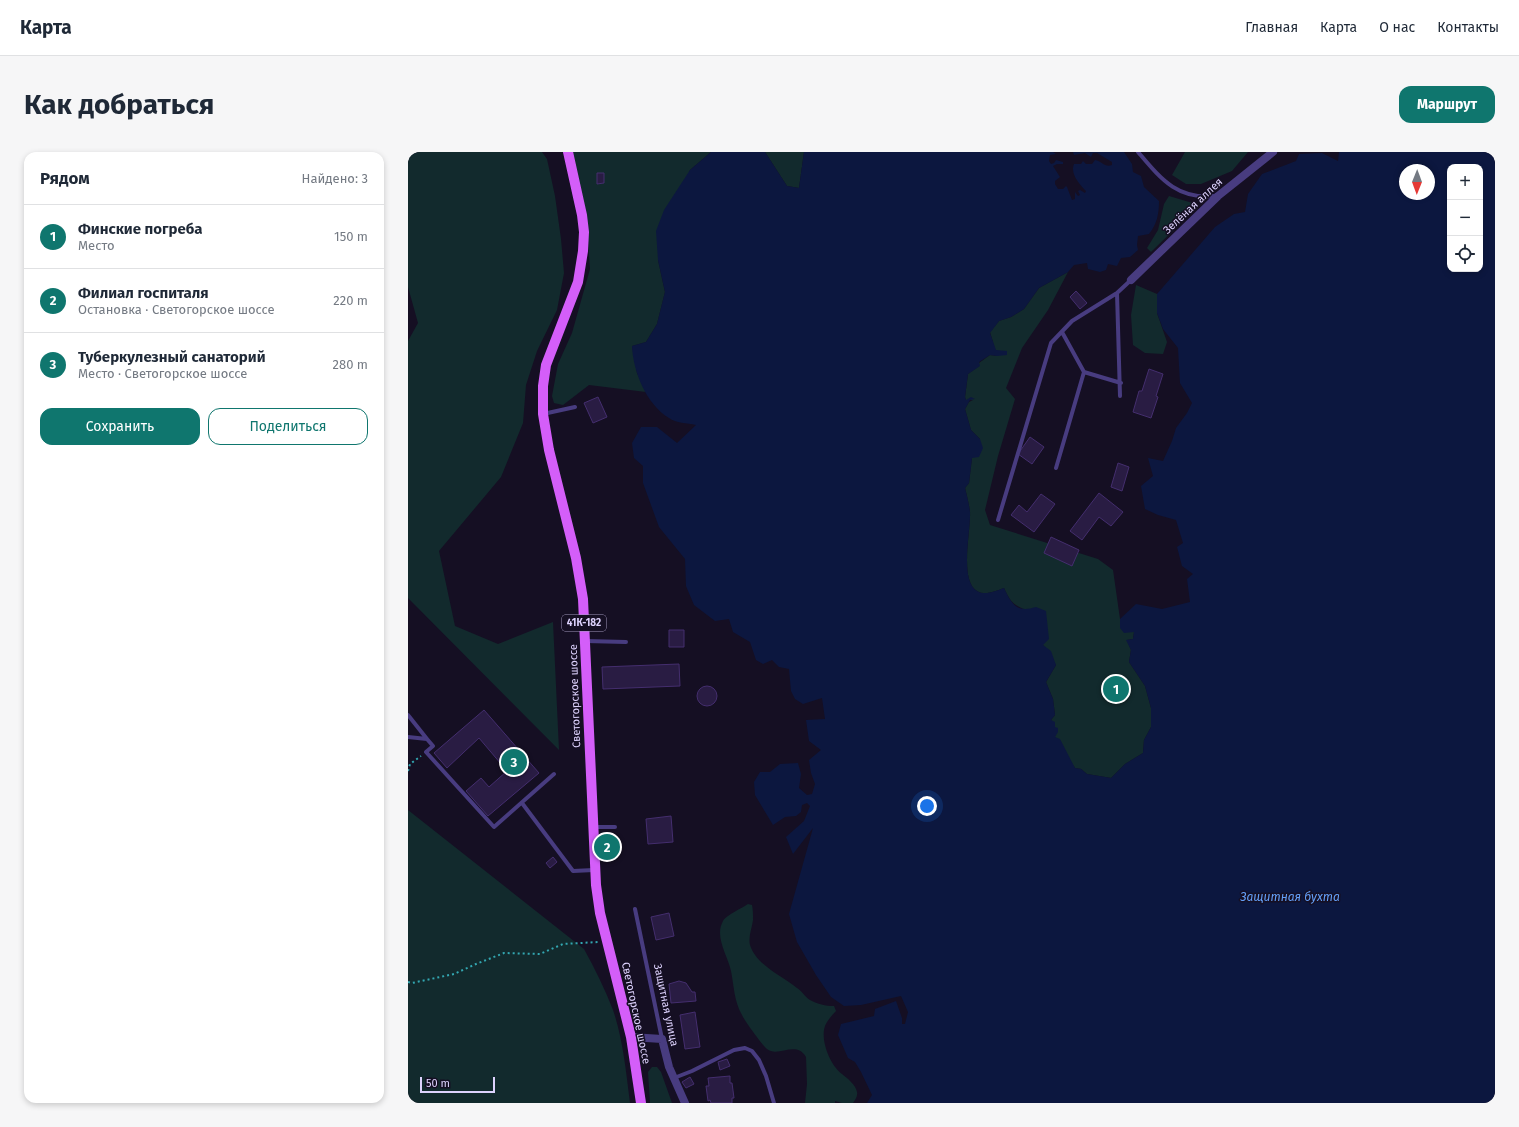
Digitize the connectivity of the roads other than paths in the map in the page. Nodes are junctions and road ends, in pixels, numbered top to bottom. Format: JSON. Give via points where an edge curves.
{"nodes":[{"id":1,"x":568,"y":152,"type":"edge"},
{"id":2,"x":1138,"y":152,"type":"edge"},
{"id":3,"x":1273,"y":152,"type":"edge"},
{"id":4,"x":1218,"y":196,"type":"junction"},
{"id":5,"x":1131,"y":280,"type":"joint"},
{"id":6,"x":1117,"y":293,"type":"junction"},
{"id":7,"x":1062,"y":332,"type":"junction"},
{"id":8,"x":1084,"y":372,"type":"junction"},
{"id":9,"x":1121,"y":383,"type":"junction"},
{"id":10,"x":1120,"y":396,"type":"dead end"},
{"id":11,"x":575,"y":407,"type":"dead end"},
{"id":12,"x":543,"y":414,"type":"junction"},
{"id":13,"x":1056,"y":468,"type":"dead end"},
{"id":14,"x":998,"y":520,"type":"dead end"},
{"id":15,"x":585,"y":642,"type":"junction"},
{"id":16,"x":626,"y":642,"type":"dead end"},
{"id":17,"x":408,"y":715,"type":"edge"},
{"id":18,"x":408,"y":737,"type":"edge"},
{"id":19,"x":427,"y":739,"type":"junction"},
{"id":20,"x":554,"y":774,"type":"dead end"},
{"id":21,"x":522,"y":803,"type":"junction"},
{"id":22,"x":592,"y":827,"type":"junction"},
{"id":23,"x":615,"y":827,"type":"dead end"},
{"id":24,"x":594,"y":870,"type":"junction"},
{"id":25,"x":635,"y":909,"type":"dead end"},
{"id":26,"x":631,"y":1037,"type":"junction"},
{"id":27,"x":662,"y":1039,"type":"junction"},
{"id":28,"x":674,"y":1078,"type":"junction"},
{"id":29,"x":640,"y":1103,"type":"edge"},
{"id":30,"x":685,"y":1103,"type":"edge"},
{"id":31,"x":774,"y":1103,"type":"edge"}],
"edges":[{"from":1,"to":12,"type":"main road","name":"Светогорское шоссе","number":"41К-182","via":[[579,195],[584,232],[583,251],[578,282],[546,365]]},
{"from":2,"to":4,"type":"lane","via":[[1171,187],[1201,198]]},
{"from":3,"to":4,"type":"street","name":"Зелёная аллея"},
{"from":4,"to":5,"type":"street","name":"Зелёная аллея"},
{"from":5,"to":6,"type":"lane"},
{"from":6,"to":7,"type":"lane","via":[[1072,321]]},
{"from":6,"to":9,"type":"lane"},
{"from":7,"to":8,"type":"lane"},
{"from":7,"to":14,"type":"lane","via":[[1051,344]]},
{"from":8,"to":9,"type":"lane"},
{"from":8,"to":13,"type":"lane"},
{"from":9,"to":10,"type":"lane"},
{"from":11,"to":12,"type":"lane"},
{"from":12,"to":15,"type":"main road","name":"Светогорское шоссе","number":"41К-182","via":[[549,450],[580,578]]},
{"from":15,"to":16,"type":"lane"},
{"from":15,"to":22,"type":"main road","name":"Светогорское шоссе","number":"41К-182"},
{"from":17,"to":19,"type":"lane"},
{"from":18,"to":19,"type":"lane"},
{"from":19,"to":21,"type":"lane","via":[[433,746],[426,752],[494,827]]},
{"from":20,"to":21,"type":"lane"},
{"from":21,"to":24,"type":"lane","via":[[573,871]]},
{"from":22,"to":23,"type":"lane"},
{"from":22,"to":24,"type":"main road","name":"Светогорское шоссе","number":"41К-182"},
{"from":24,"to":26,"type":"main road","name":"Светогорское шоссе","number":"41К-182","via":[[600,913]]},
{"from":25,"to":27,"type":"lane","name":"Защитная улица"},
{"from":26,"to":27,"type":"street"},
{"from":26,"to":29,"type":"main road","name":"Светогорское шоссе","number":"41К-182"},
{"from":27,"to":28,"type":"street","name":"Защитная улица","via":[[668,1067]]},
{"from":28,"to":30,"type":"street","name":"Защитная улица"},
{"from":28,"to":31,"type":"lane","via":[[734,1050],[745,1048],[752,1051],[759,1060]]}]}
